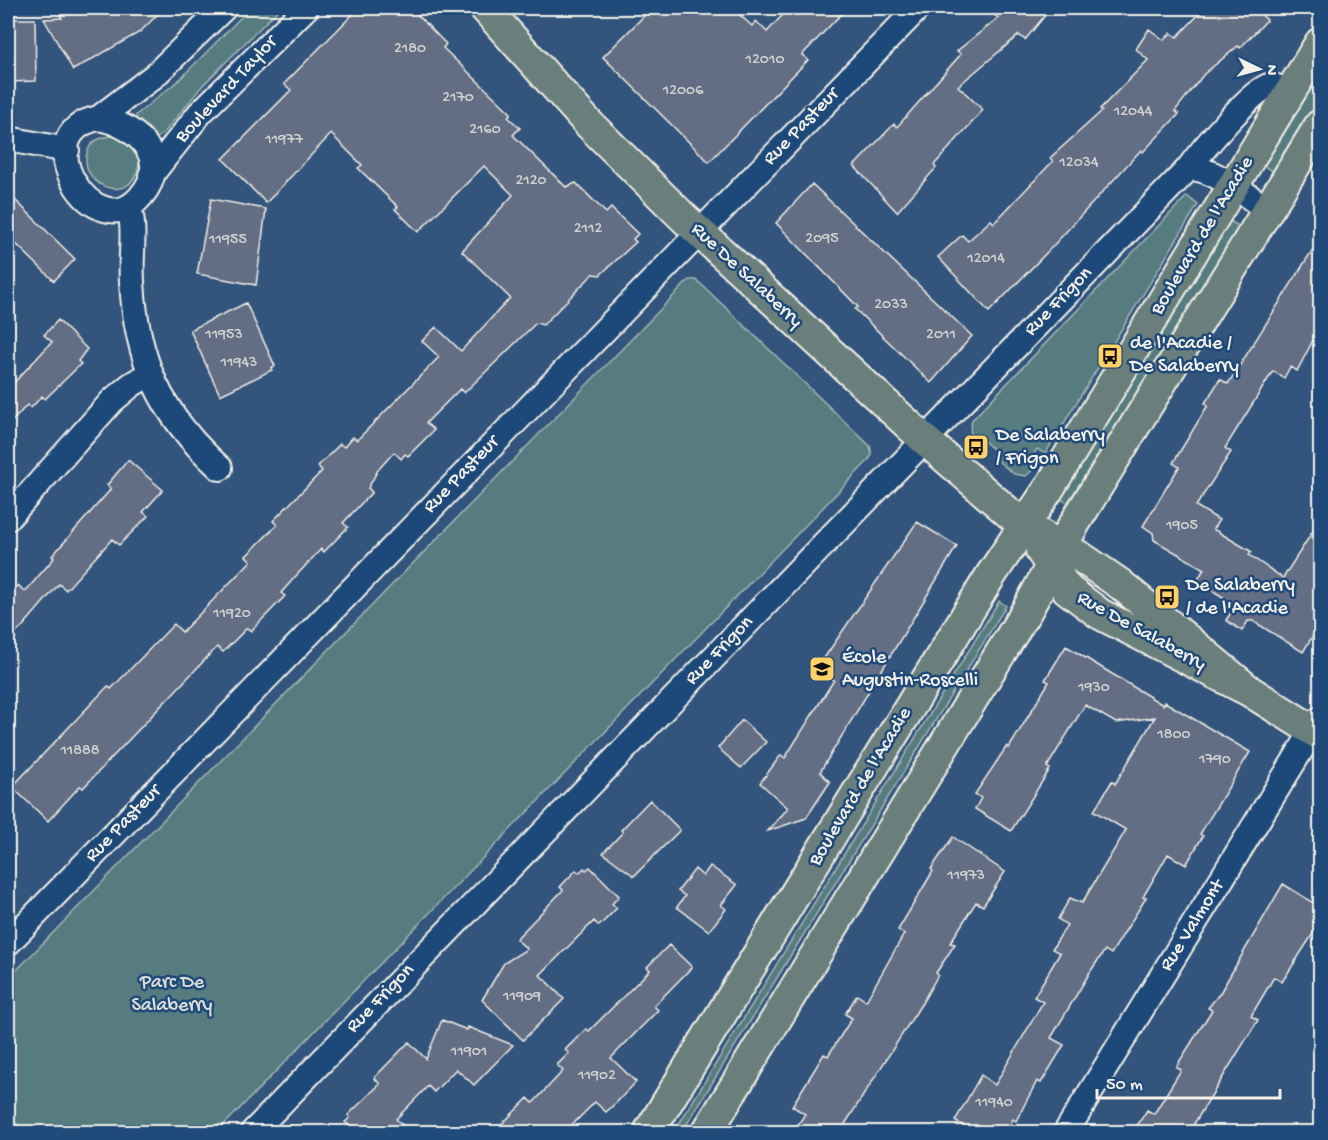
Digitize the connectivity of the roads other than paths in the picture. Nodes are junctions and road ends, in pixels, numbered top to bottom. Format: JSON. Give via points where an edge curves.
{"nodes":[{"id":1,"x":224,"y":8,"type":"edge"},
{"id":2,"x":306,"y":8,"type":"edge"},
{"id":3,"x":485,"y":8,"type":"edge"},
{"id":4,"x":918,"y":8,"type":"edge"},
{"id":5,"x":1320,"y":44,"type":"edge"},
{"id":6,"x":1290,"y":95,"type":"junction"},
{"id":7,"x":99,"y":118,"type":"junction"},
{"id":8,"x":1320,"y":125,"type":"edge"},
{"id":9,"x":8,"y":139,"type":"edge"},
{"id":10,"x":67,"y":150,"type":"junction"},
{"id":11,"x":1188,"y":169,"type":"junction"},
{"id":12,"x":151,"y":175,"type":"junction"},
{"id":13,"x":1233,"y":187,"type":"junction"},
{"id":14,"x":129,"y":207,"type":"junction"},
{"id":15,"x":1268,"y":210,"type":"junction"},
{"id":16,"x":699,"y":233,"type":"junction"},
{"id":17,"x":149,"y":374,"type":"junction"},
{"id":18,"x":926,"y":441,"type":"junction"},
{"id":19,"x":220,"y":468,"type":"dead end"},
{"id":20,"x":8,"y":518,"type":"edge"},
{"id":21,"x":1024,"y":526,"type":"junction"},
{"id":22,"x":1056,"y":556,"type":"junction"},
{"id":23,"x":1318,"y":728,"type":"edge"},
{"id":24,"x":8,"y":943,"type":"edge"},
{"id":25,"x":253,"y":1132,"type":"edge"},
{"id":26,"x":649,"y":1132,"type":"edge"},
{"id":27,"x":707,"y":1132,"type":"edge"},
{"id":28,"x":1066,"y":1132,"type":"edge"}],
"edges":[{"from":1,"to":7,"type":"street","via":[[154,76]]},
{"from":2,"to":12,"type":"street","name":"Boulevard Taylor","via":[[200,113]]},
{"from":3,"to":16,"type":"main road","name":"Rue De Salaberry","via":[[588,123]]},
{"from":4,"to":16,"type":"street","name":"Rue Pasteur"},
{"from":5,"to":6,"type":"main road","name":"Boulevard de l'Acadie"},
{"from":6,"to":11,"type":"street","name":"Rue Frigon","via":[[1271,85],[1262,88],[1210,140]]},
{"from":6,"to":13,"type":"main road","name":"Boulevard de l'Acadie"},
{"from":7,"to":10,"type":"street","via":[[78,129]]},
{"from":7,"to":12,"type":"street","via":[[124,126],[142,140],[152,158]]},
{"from":8,"to":15,"type":"main road","name":"Boulevard de l'Acadie"},
{"from":9,"to":10,"type":"street"},
{"from":10,"to":14,"type":"street","via":[[69,176],[82,195],[107,208]]},
{"from":11,"to":13,"type":"street","via":[[1206,171]]},
{"from":11,"to":18,"type":"street","name":"Rue Frigon"},
{"from":12,"to":14,"type":"street","via":[[145,191]]},
{"from":13,"to":15,"type":"street"},
{"from":13,"to":21,"type":"main road","name":"Boulevard de l'Acadie"},
{"from":14,"to":17,"type":"street","via":[[136,323]]},
{"from":15,"to":22,"type":"main road","name":"Boulevard de l'Acadie"},
{"from":16,"to":18,"type":"main road","name":"Rue De Salaberry"},
{"from":16,"to":24,"type":"street","name":"Rue Pasteur"},
{"from":17,"to":19,"type":"street","via":[[170,412]]},
{"from":17,"to":20,"type":"street","via":[[112,401]]},
{"from":18,"to":21,"type":"main road","name":"Rue De Salaberry"},
{"from":18,"to":25,"type":"street","name":"Rue Frigon"},
{"from":21,"to":22,"type":"main road","name":"Rue De Salaberry"},
{"from":21,"to":26,"type":"main road","name":"Boulevard de l'Acadie"},
{"from":22,"to":23,"type":"main road","name":"Rue De Salaberry","via":[[1067,590],[1101,614]]},
{"from":22,"to":27,"type":"main road","name":"Boulevard de l'Acadie","via":[[1027,610]]},
{"from":23,"to":28,"type":"street","name":"Rue Valmont"}]}
